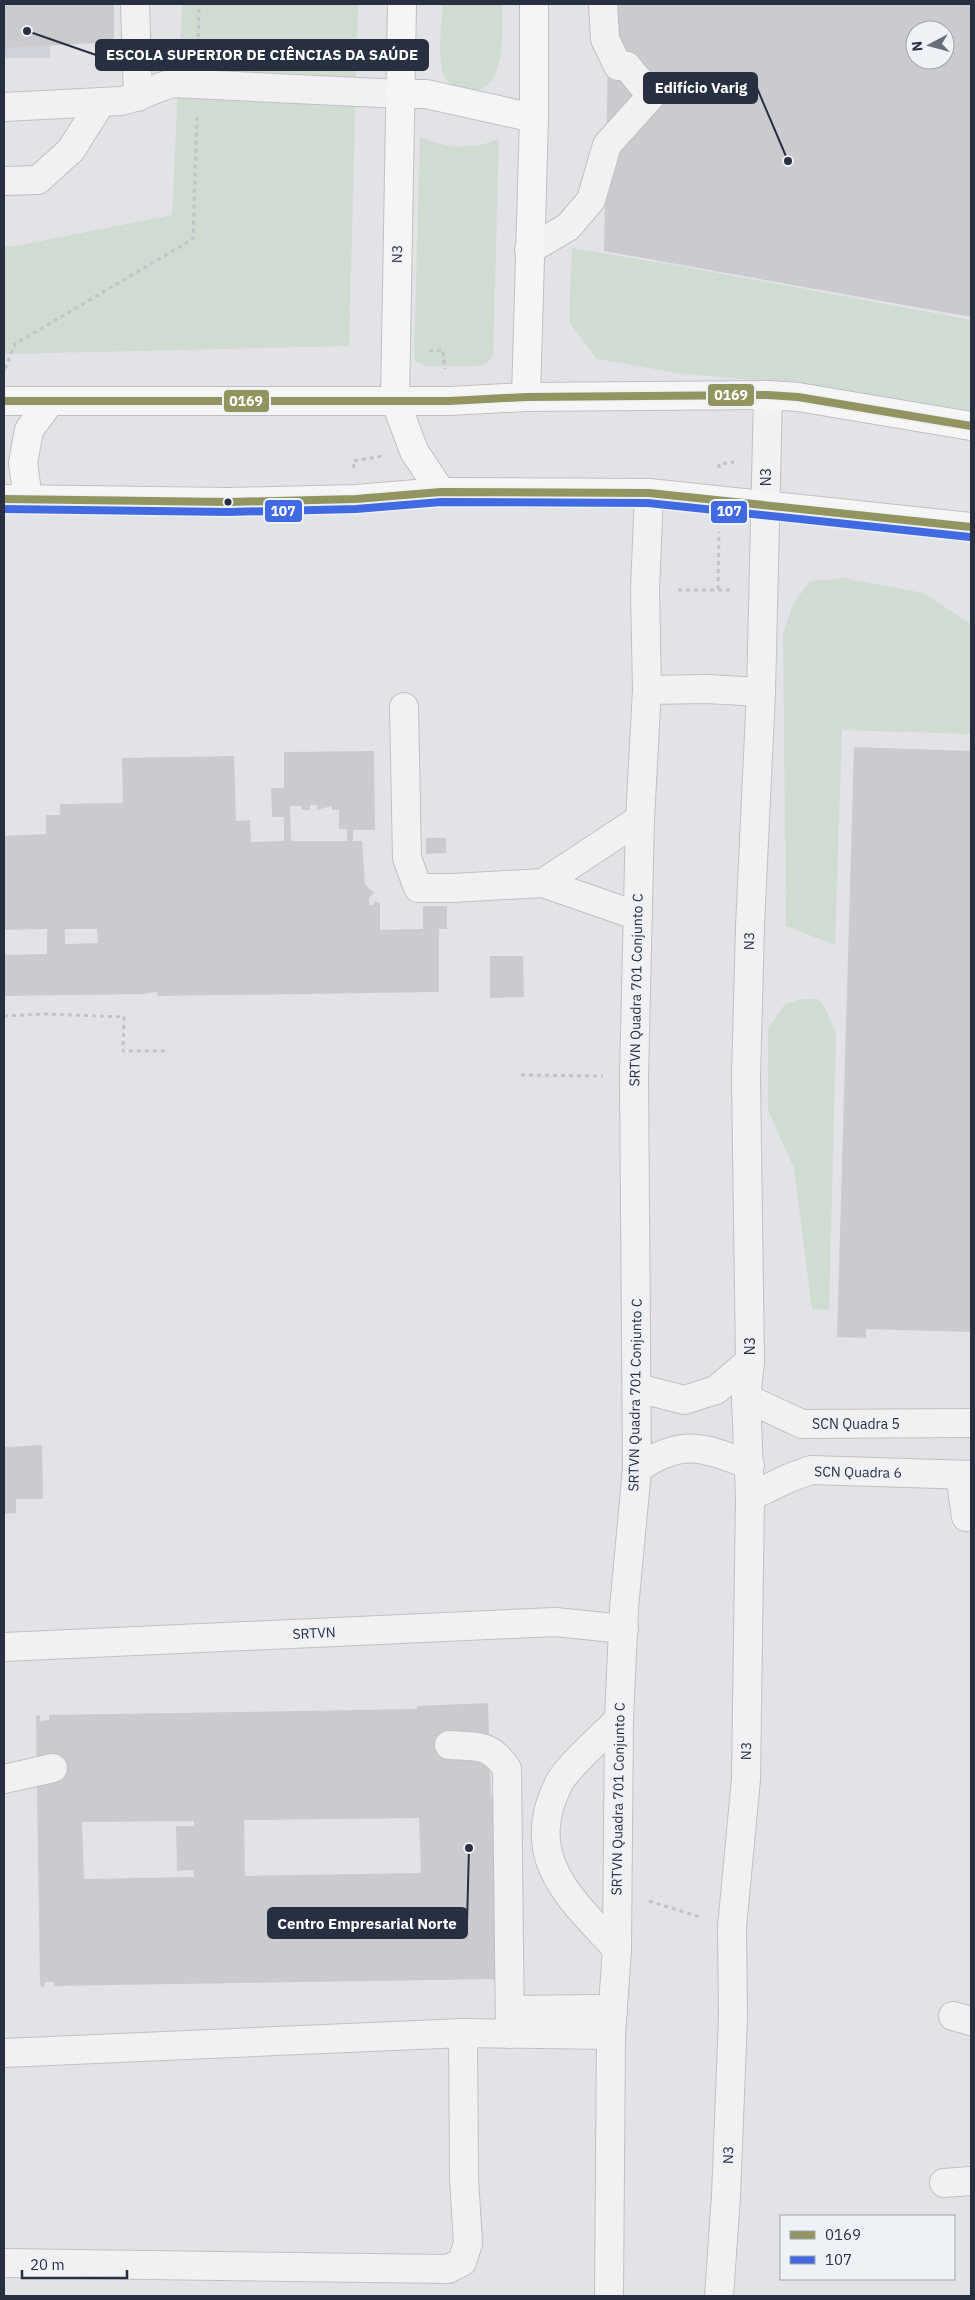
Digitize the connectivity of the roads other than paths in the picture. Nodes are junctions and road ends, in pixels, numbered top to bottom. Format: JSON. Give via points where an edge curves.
{"nodes":[{"id":1,"x":135,"y":4,"type":"edge"},
{"id":2,"x":402,"y":4,"type":"edge"},
{"id":3,"x":534,"y":4,"type":"edge"},
{"id":4,"x":602,"y":4,"type":"edge"},
{"id":5,"x":400,"y":94,"type":"junction"},
{"id":6,"x":138,"y":98,"type":"junction"},
{"id":7,"x":100,"y":104,"type":"junction"},
{"id":8,"x":4,"y":107,"type":"edge"},
{"id":9,"x":534,"y":118,"type":"junction"},
{"id":10,"x":4,"y":181,"type":"edge"},
{"id":11,"x":529,"y":250,"type":"junction"},
{"id":12,"x":768,"y":395,"type":"junction"},
{"id":13,"x":526,"y":397,"type":"junction"},
{"id":14,"x":395,"y":400,"type":"junction"},
{"id":15,"x":4,"y":401,"type":"edge"},
{"id":16,"x":49,"y":402,"type":"junction"},
{"id":17,"x":971,"y":426,"type":"edge"},
{"id":18,"x":441,"y":492,"type":"junction"},
{"id":19,"x":649,"y":493,"type":"junction"},
{"id":20,"x":16,"y":499,"type":"edge"},
{"id":21,"x":766,"y":507,"type":"junction"},
{"id":22,"x":971,"y":527,"type":"edge"},
{"id":23,"x":647,"y":690,"type":"junction"},
{"id":24,"x":761,"y":692,"type":"junction"},
{"id":25,"x":404,"y":707,"type":"dead end"},
{"id":26,"x":640,"y":819,"type":"junction"},
{"id":27,"x":543,"y":883,"type":"junction"},
{"id":28,"x":638,"y":916,"type":"junction"},
{"id":29,"x":750,"y":1361,"type":"junction"},
{"id":30,"x":638,"y":1388,"type":"junction"},
{"id":31,"x":746,"y":1398,"type":"junction"},
{"id":32,"x":971,"y":1423,"type":"edge"},
{"id":33,"x":750,"y":1465,"type":"junction"},
{"id":34,"x":637,"y":1469,"type":"junction"},
{"id":35,"x":965,"y":1475,"type":"edge"},
{"id":36,"x":750,"y":1497,"type":"junction"},
{"id":37,"x":966,"y":1517,"type":"dead end"},
{"id":38,"x":624,"y":1629,"type":"junction"},
{"id":39,"x":4,"y":1647,"type":"edge"},
{"id":40,"x":619,"y":1719,"type":"junction"},
{"id":41,"x":449,"y":1745,"type":"dead end"},
{"id":42,"x":53,"y":1768,"type":"dead end"},
{"id":43,"x":4,"y":1779,"type":"edge"},
{"id":44,"x":617,"y":1949,"type":"junction"},
{"id":45,"x":510,"y":2022,"type":"junction"},
{"id":46,"x":612,"y":2023,"type":"junction"},
{"id":47,"x":463,"y":2033,"type":"junction"},
{"id":48,"x":4,"y":2053,"type":"edge"},
{"id":49,"x":971,"y":2181,"type":"edge"},
{"id":50,"x":944,"y":2183,"type":"dead end"},
{"id":51,"x":4,"y":2263,"type":"edge"},
{"id":52,"x":609,"y":2296,"type":"edge"},
{"id":53,"x":719,"y":2296,"type":"edge"}],
"edges":[{"from":1,"to":6,"type":"street"},
{"from":2,"to":5,"type":"main road","name":"N3"},
{"from":3,"to":9,"type":"main road"},
{"from":4,"to":11,"type":"street","via":[[605,39],[618,66],[627,66],[651,96],[607,145],[591,200],[568,227]]},
{"from":5,"to":6,"type":"street","via":[[174,83]]},
{"from":5,"to":9,"type":"main road","via":[[426,94]]},
{"from":5,"to":14,"type":"main road","name":"N3"},
{"from":6,"to":7,"type":"street"},
{"from":7,"to":8,"type":"street"},
{"from":7,"to":10,"type":"street","via":[[71,150],[38,180]]},
{"from":9,"to":11,"type":"main road"},
{"from":11,"to":13,"type":"main road"},
{"from":12,"to":13,"type":"main road"},
{"from":12,"to":17,"type":"main road","via":[[798,397]]},
{"from":12,"to":21,"type":"street","name":"N3"},
{"from":13,"to":14,"type":"main road"},
{"from":14,"to":16,"type":"main road"},
{"from":14,"to":18,"type":"main road","name":"N3","via":[[414,451]]},
{"from":15,"to":16,"type":"main road"},
{"from":16,"to":20,"type":"main road","via":[[29,430]]},
{"from":18,"to":19,"type":"main road"},
{"from":18,"to":20,"type":"main road","via":[[356,499],[238,502]]},
{"from":19,"to":21,"type":"main road"},
{"from":19,"to":23,"type":"street","name":"SRTVN Quadra 701 Conjunto C","via":[[645,590]]},
{"from":21,"to":22,"type":"main road"},
{"from":21,"to":24,"type":"street","name":"N3"},
{"from":23,"to":24,"type":"street"},
{"from":23,"to":26,"type":"street","name":"SRTVN Quadra 701 Conjunto C"},
{"from":24,"to":29,"type":"street","name":"N3","via":[[746,1077]]},
{"from":25,"to":27,"type":"street","via":[[406,858],[418,888]]},
{"from":26,"to":27,"type":"street"},
{"from":26,"to":28,"type":"street","name":"SRTVN Quadra 701 Conjunto C"},
{"from":27,"to":28,"type":"street"},
{"from":28,"to":30,"type":"street","name":"SRTVN Quadra 701 Conjunto C","via":[[634,1077]]},
{"from":29,"to":30,"type":"street","via":[[716,1390],[684,1400]]},
{"from":29,"to":31,"type":"street","name":"N3"},
{"from":30,"to":34,"type":"street","name":"SRTVN Quadra 701 Conjunto C"},
{"from":31,"to":32,"type":"street","name":"SCN Quadra 5","via":[[802,1424]]},
{"from":31,"to":33,"type":"street","name":"N3"},
{"from":33,"to":34,"type":"street","via":[[712,1450],[688,1447],[657,1455]]},
{"from":33,"to":36,"type":"street","name":"N3"},
{"from":34,"to":38,"type":"street","name":"SRTVN Quadra 701 Conjunto C"},
{"from":35,"to":36,"type":"street","name":"SCN Quadra 6","via":[[811,1470]]},
{"from":35,"to":37,"type":"street"},
{"from":36,"to":53,"type":"street","name":"N3","via":[[746,1779],[732,1927],[733,2017]]},
{"from":38,"to":39,"type":"street","name":"SRTVN","via":[[556,1622]]},
{"from":38,"to":40,"type":"street","name":"SRTVN Quadra 701 Conjunto C"},
{"from":40,"to":44,"type":"street","name":"SRTVN Quadra 701 Conjunto C"},
{"from":40,"to":44,"type":"street","via":[[559,1782],[548,1812],[546,1838],[550,1864],[557,1881]]},
{"from":41,"to":45,"type":"street","via":[[486,1748],[498,1755],[507,1769]]},
{"from":42,"to":43,"type":"street"},
{"from":44,"to":46,"type":"street","name":"SRTVN Quadra 701 Conjunto C"},
{"from":45,"to":46,"type":"street","via":[[596,2009]]},
{"from":45,"to":47,"type":"street"},
{"from":46,"to":52,"type":"street","name":"SRTVN Quadra 701 Conjunto C"},
{"from":47,"to":48,"type":"street"},
{"from":47,"to":51,"type":"street","via":[[468,2243],[462,2262],[448,2269]]},
{"from":49,"to":50,"type":"street"}]}
